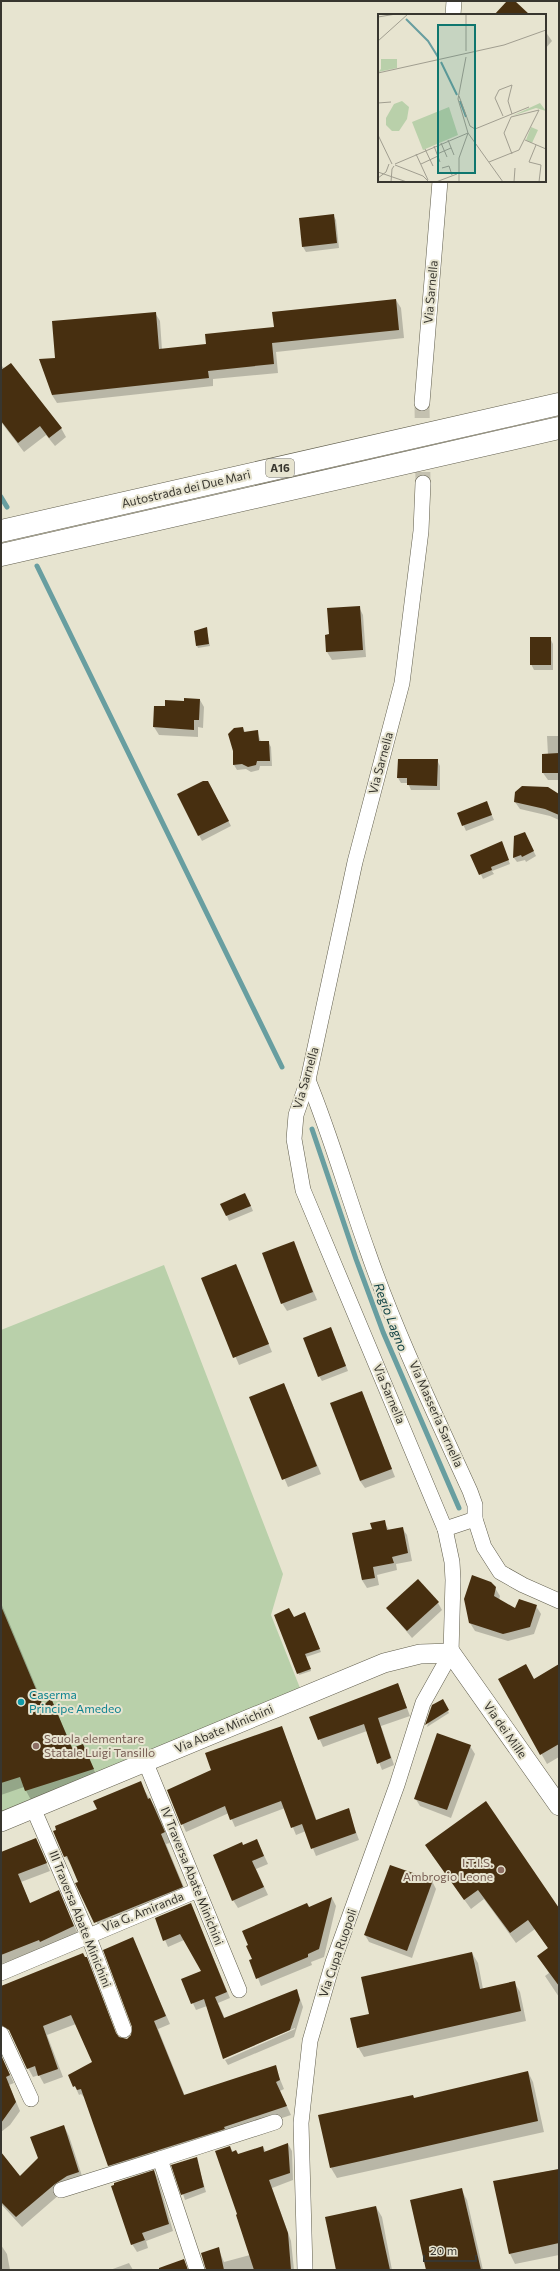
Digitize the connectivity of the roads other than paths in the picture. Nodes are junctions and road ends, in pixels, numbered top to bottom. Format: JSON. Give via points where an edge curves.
{"nodes":[{"id":1,"x":454,"y":1,"type":"edge"},
{"id":2,"x":453,"y":14,"type":"edge"},
{"id":3,"x":440,"y":182,"type":"edge"},
{"id":4,"x":422,"y":403,"type":"tunnel mouth"},
{"id":5,"x":559,"y":404,"type":"edge"},
{"id":6,"x":559,"y":428,"type":"edge"},
{"id":7,"x":423,"y":483,"type":"tunnel mouth"},
{"id":8,"x":1,"y":531,"type":"edge"},
{"id":9,"x":1,"y":555,"type":"edge"},
{"id":10,"x":308,"y":1080,"type":"junction"},
{"id":11,"x":475,"y":1519,"type":"junction"},
{"id":12,"x":445,"y":1529,"type":"junction"},
{"id":13,"x":559,"y":1601,"type":"edge"},
{"id":14,"x":451,"y":1653,"type":"junction"},
{"id":15,"x":145,"y":1761,"type":"junction"},
{"id":16,"x":559,"y":1806,"type":"edge"},
{"id":17,"x":33,"y":1808,"type":"junction"},
{"id":18,"x":1,"y":1822,"type":"edge"},
{"id":19,"x":198,"y":1890,"type":"junction"},
{"id":20,"x":88,"y":1935,"type":"junction"},
{"id":21,"x":1,"y":1973,"type":"edge"},
{"id":22,"x":239,"y":1990,"type":"dead end"},
{"id":23,"x":124,"y":2030,"type":"dead end"},
{"id":24,"x":1,"y":2034,"type":"edge"},
{"id":25,"x":31,"y":2099,"type":"dead end"},
{"id":26,"x":275,"y":2122,"type":"dead end"},
{"id":27,"x":160,"y":2159,"type":"junction"},
{"id":28,"x":61,"y":2190,"type":"dead end"},
{"id":29,"x":197,"y":2270,"type":"edge"},
{"id":30,"x":305,"y":2270,"type":"edge"}],
"edges":[{"from":1,"to":2,"type":"street"},
{"from":3,"to":4,"type":"street","name":"Via Sarnella"},
{"from":5,"to":8,"type":"highway","name":"Autostrada dei Due Mari","number":"A16"},
{"from":6,"to":9,"type":"highway","name":"Autostrada dei Due Mari","number":"A16"},
{"from":7,"to":10,"type":"street","name":"Via Sarnella","via":[[421,531],[402,682],[355,862]]},
{"from":10,"to":11,"type":"street","name":"Via Masseria Sarnella","via":[[368,1252],[400,1334],[470,1491],[475,1505]]},
{"from":10,"to":12,"type":"street","name":"Via Sarnella","via":[[296,1115],[294,1139],[303,1190]]},
{"from":11,"to":12,"type":"street"},
{"from":11,"to":13,"type":"street","name":"Via Masseria Sarnella","via":[[484,1547],[500,1572]]},
{"from":12,"to":14,"type":"street","name":"Via Sarnella","via":[[453,1574]]},
{"from":14,"to":15,"type":"street","name":"Via Abate Minichini","via":[[420,1654],[384,1663]]},
{"from":14,"to":16,"type":"street","name":"Via dei Mille"},
{"from":14,"to":30,"type":"street","name":"Via Cupa Ruopoli","via":[[423,1703],[397,1785],[333,1962],[310,2041],[301,2124]]},
{"from":15,"to":17,"type":"street","name":"Via Abate Minichini"},
{"from":15,"to":19,"type":"street","name":"IV Traversa Abate Minichini"},
{"from":17,"to":18,"type":"street","name":"Via Abate Minichini"},
{"from":17,"to":20,"type":"street","name":"III Traversa Abate Minichini"},
{"from":19,"to":20,"type":"street","name":"Via G. Amiranda"},
{"from":19,"to":22,"type":"street","name":"IV Traversa Abate Minichini"},
{"from":20,"to":21,"type":"street","name":"Via G. Amiranda"},
{"from":20,"to":23,"type":"street","name":"III Traversa Abate Minichini"},
{"from":24,"to":25,"type":"street"},
{"from":26,"to":27,"type":"street"},
{"from":27,"to":28,"type":"street"},
{"from":27,"to":29,"type":"street"}]}
